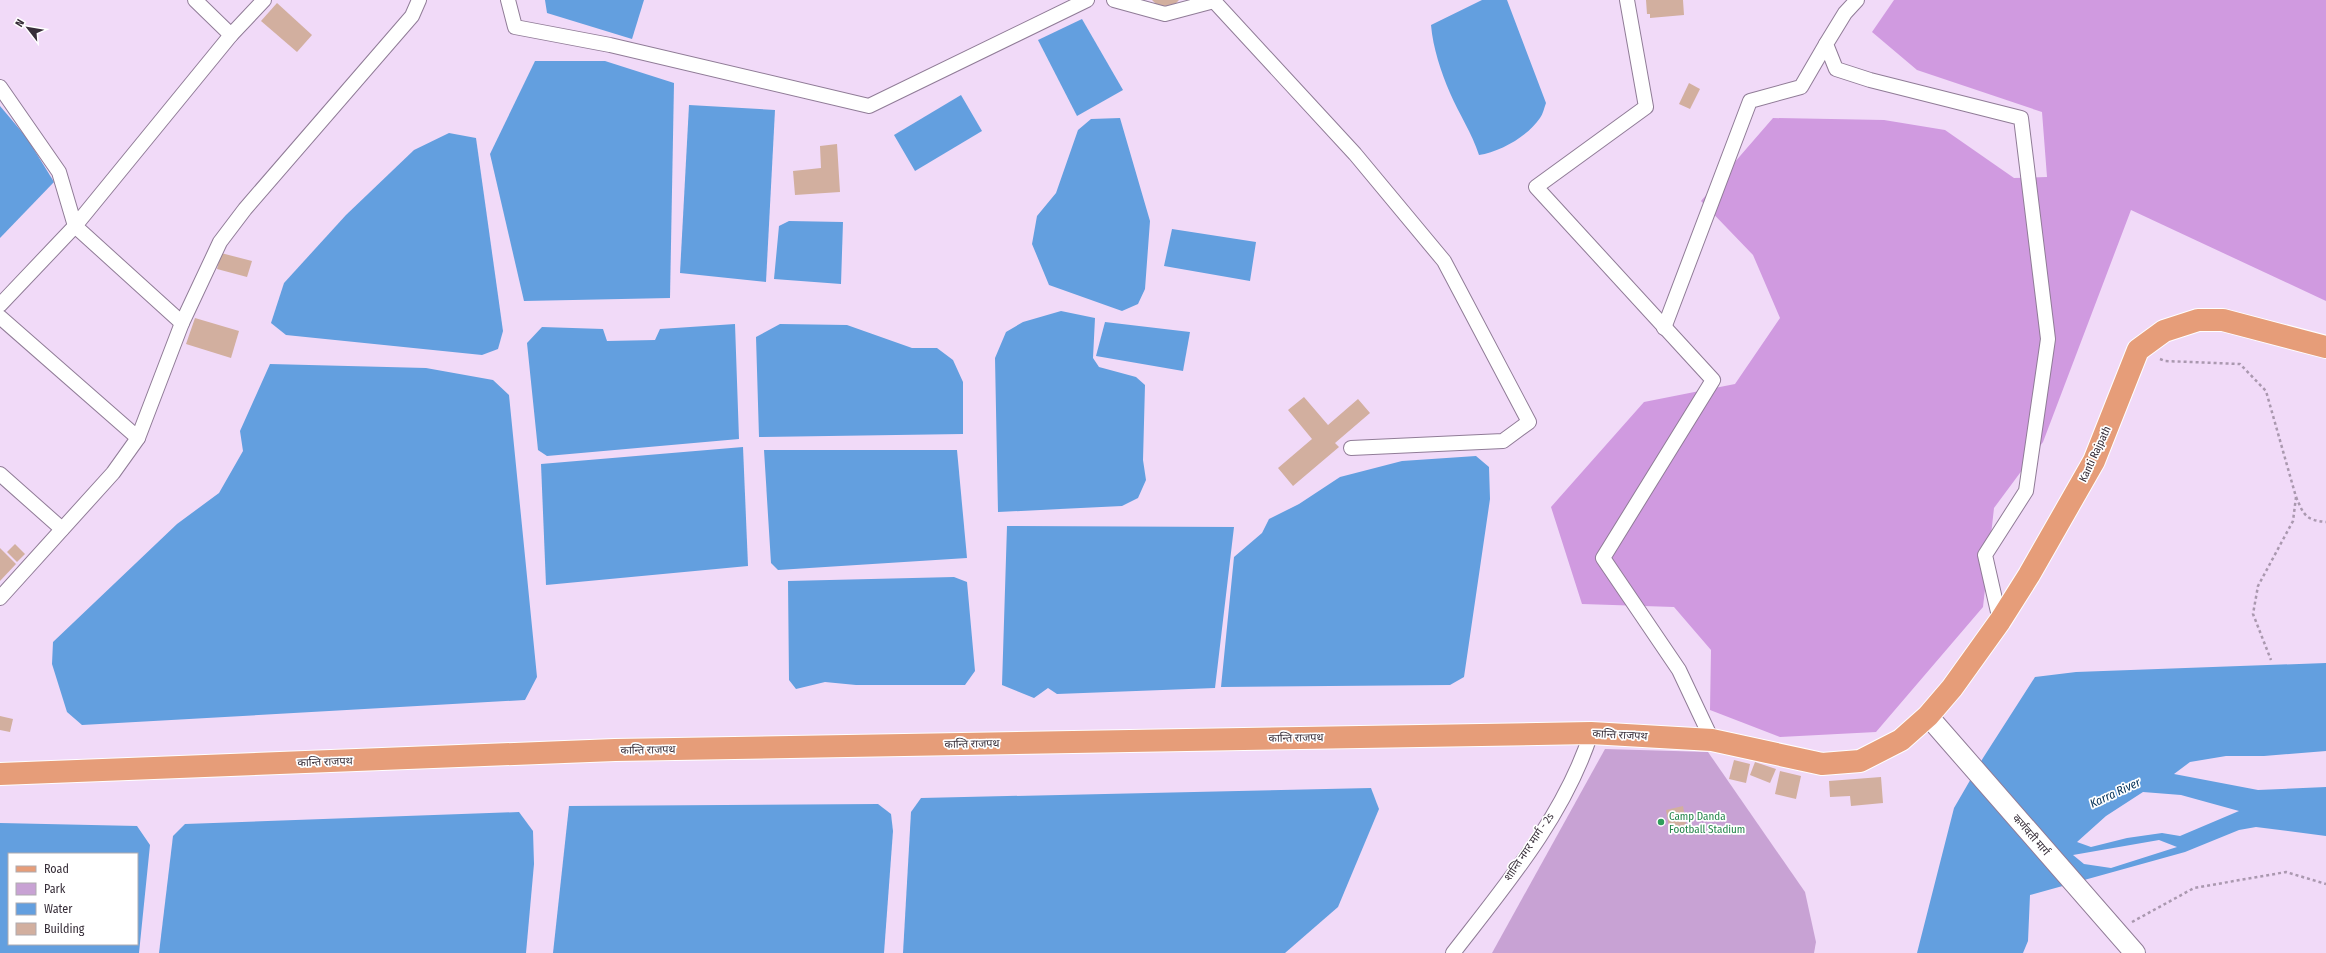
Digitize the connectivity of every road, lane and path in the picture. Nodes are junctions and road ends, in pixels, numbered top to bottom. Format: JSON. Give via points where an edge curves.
{"nodes":[{"id":1,"x":195,"y":0,"type":"edge"},
{"id":2,"x":264,"y":0,"type":"edge"},
{"id":3,"x":419,"y":0,"type":"edge"},
{"id":4,"x":508,"y":0,"type":"edge"},
{"id":5,"x":1087,"y":0,"type":"edge"},
{"id":6,"x":1114,"y":0,"type":"edge"},
{"id":7,"x":1214,"y":0,"type":"edge"},
{"id":8,"x":1628,"y":0,"type":"edge"},
{"id":9,"x":1857,"y":0,"type":"edge"},
{"id":10,"x":231,"y":35,"type":"junction"},
{"id":11,"x":1826,"y":44,"type":"junction"},
{"id":12,"x":0,"y":87,"type":"edge"},
{"id":13,"x":75,"y":226,"type":"junction"},
{"id":14,"x":0,"y":305,"type":"edge"},
{"id":15,"x":0,"y":317,"type":"edge"},
{"id":16,"x":182,"y":323,"type":"junction"},
{"id":17,"x":1664,"y":328,"type":"junction"},
{"id":18,"x":2326,"y":347,"type":"edge"},
{"id":19,"x":2138,"y":350,"type":"junction"},
{"id":20,"x":138,"y":438,"type":"junction"},
{"id":21,"x":1351,"y":448,"type":"dead end"},
{"id":22,"x":0,"y":474,"type":"edge"},
{"id":23,"x":2296,"y":496,"type":"junction"},
{"id":24,"x":2326,"y":522,"type":"edge"},
{"id":25,"x":62,"y":529,"type":"junction"},
{"id":26,"x":0,"y":598,"type":"edge"},
{"id":27,"x":2000,"y":621,"type":"junction"},
{"id":28,"x":2271,"y":660,"type":"dead end"},
{"id":29,"x":1928,"y":716,"type":"junction"},
{"id":30,"x":1591,"y":733,"type":"junction"},
{"id":31,"x":1712,"y":740,"type":"junction"},
{"id":32,"x":0,"y":774,"type":"edge"},
{"id":33,"x":2326,"y":884,"type":"edge"},
{"id":34,"x":2114,"y":931,"type":"junction"},
{"id":35,"x":1453,"y":953,"type":"edge"},
{"id":36,"x":2135,"y":953,"type":"edge"}],
"edges":[{"from":1,"to":10,"type":"street"},
{"from":2,"to":10,"type":"street"},
{"from":3,"to":16,"type":"street","via":[[412,16],[245,209],[220,242]]},
{"from":4,"to":5,"type":"street","via":[[516,27],[610,45],[869,106]]},
{"from":6,"to":7,"type":"street","via":[[1165,14]]},
{"from":7,"to":21,"type":"street","via":[[1355,154],[1444,261],[1529,422],[1502,441]]},
{"from":8,"to":17,"type":"street","via":[[1646,107],[1536,187]]},
{"from":9,"to":11,"type":"street","via":[[1845,13]]},
{"from":10,"to":13,"type":"street"},
{"from":11,"to":17,"type":"street","via":[[1801,87],[1750,101]]},
{"from":11,"to":27,"type":"street","via":[[1836,69],[2021,118],[2048,339],[2026,491],[1985,555]]},
{"from":12,"to":13,"type":"street","via":[[59,172]]},
{"from":13,"to":14,"type":"street"},
{"from":13,"to":16,"type":"street"},
{"from":15,"to":20,"type":"street"},
{"from":16,"to":20,"type":"street"},
{"from":17,"to":31,"type":"street","via":[[1713,380],[1603,558],[1679,670]]},
{"from":18,"to":19,"type":"main road","via":[[2223,320],[2198,320],[2164,331]]},
{"from":19,"to":23,"type":"path","via":[[2165,361],[2240,364],[2266,391]]},
{"from":19,"to":27,"type":"main road","name":"Kanti Rajpath","via":[[2094,461]]},
{"from":20,"to":25,"type":"street","via":[[113,473]]},
{"from":22,"to":25,"type":"street"},
{"from":23,"to":24,"type":"path","via":[[2303,514],[2313,520]]},
{"from":23,"to":28,"type":"path","via":[[2293,521],[2258,586],[2254,614]]},
{"from":25,"to":26,"type":"street"},
{"from":27,"to":29,"type":"main road","name":"Kanti Rajpath","via":[[1952,688]]},
{"from":29,"to":31,"type":"main road","name":"कान्ति राजपथ","via":[[1901,740],[1860,761],[1822,764]]},
{"from":29,"to":34,"type":"main road","name":"कर्णवती मार्ग"},
{"from":30,"to":31,"type":"main road","name":"कान्ति राजपथ"},
{"from":30,"to":32,"type":"main road","name":"कान्ति राजपथ","via":[[615,750]]},
{"from":30,"to":35,"type":"street","name":"शान्ति नगर मार्ग - 2s","via":[[1576,775],[1533,846]]},
{"from":33,"to":34,"type":"path","via":[[2286,872],[2194,888]]},
{"from":34,"to":36,"type":"main road","name":"कर्णवती मार्ग"}]}
